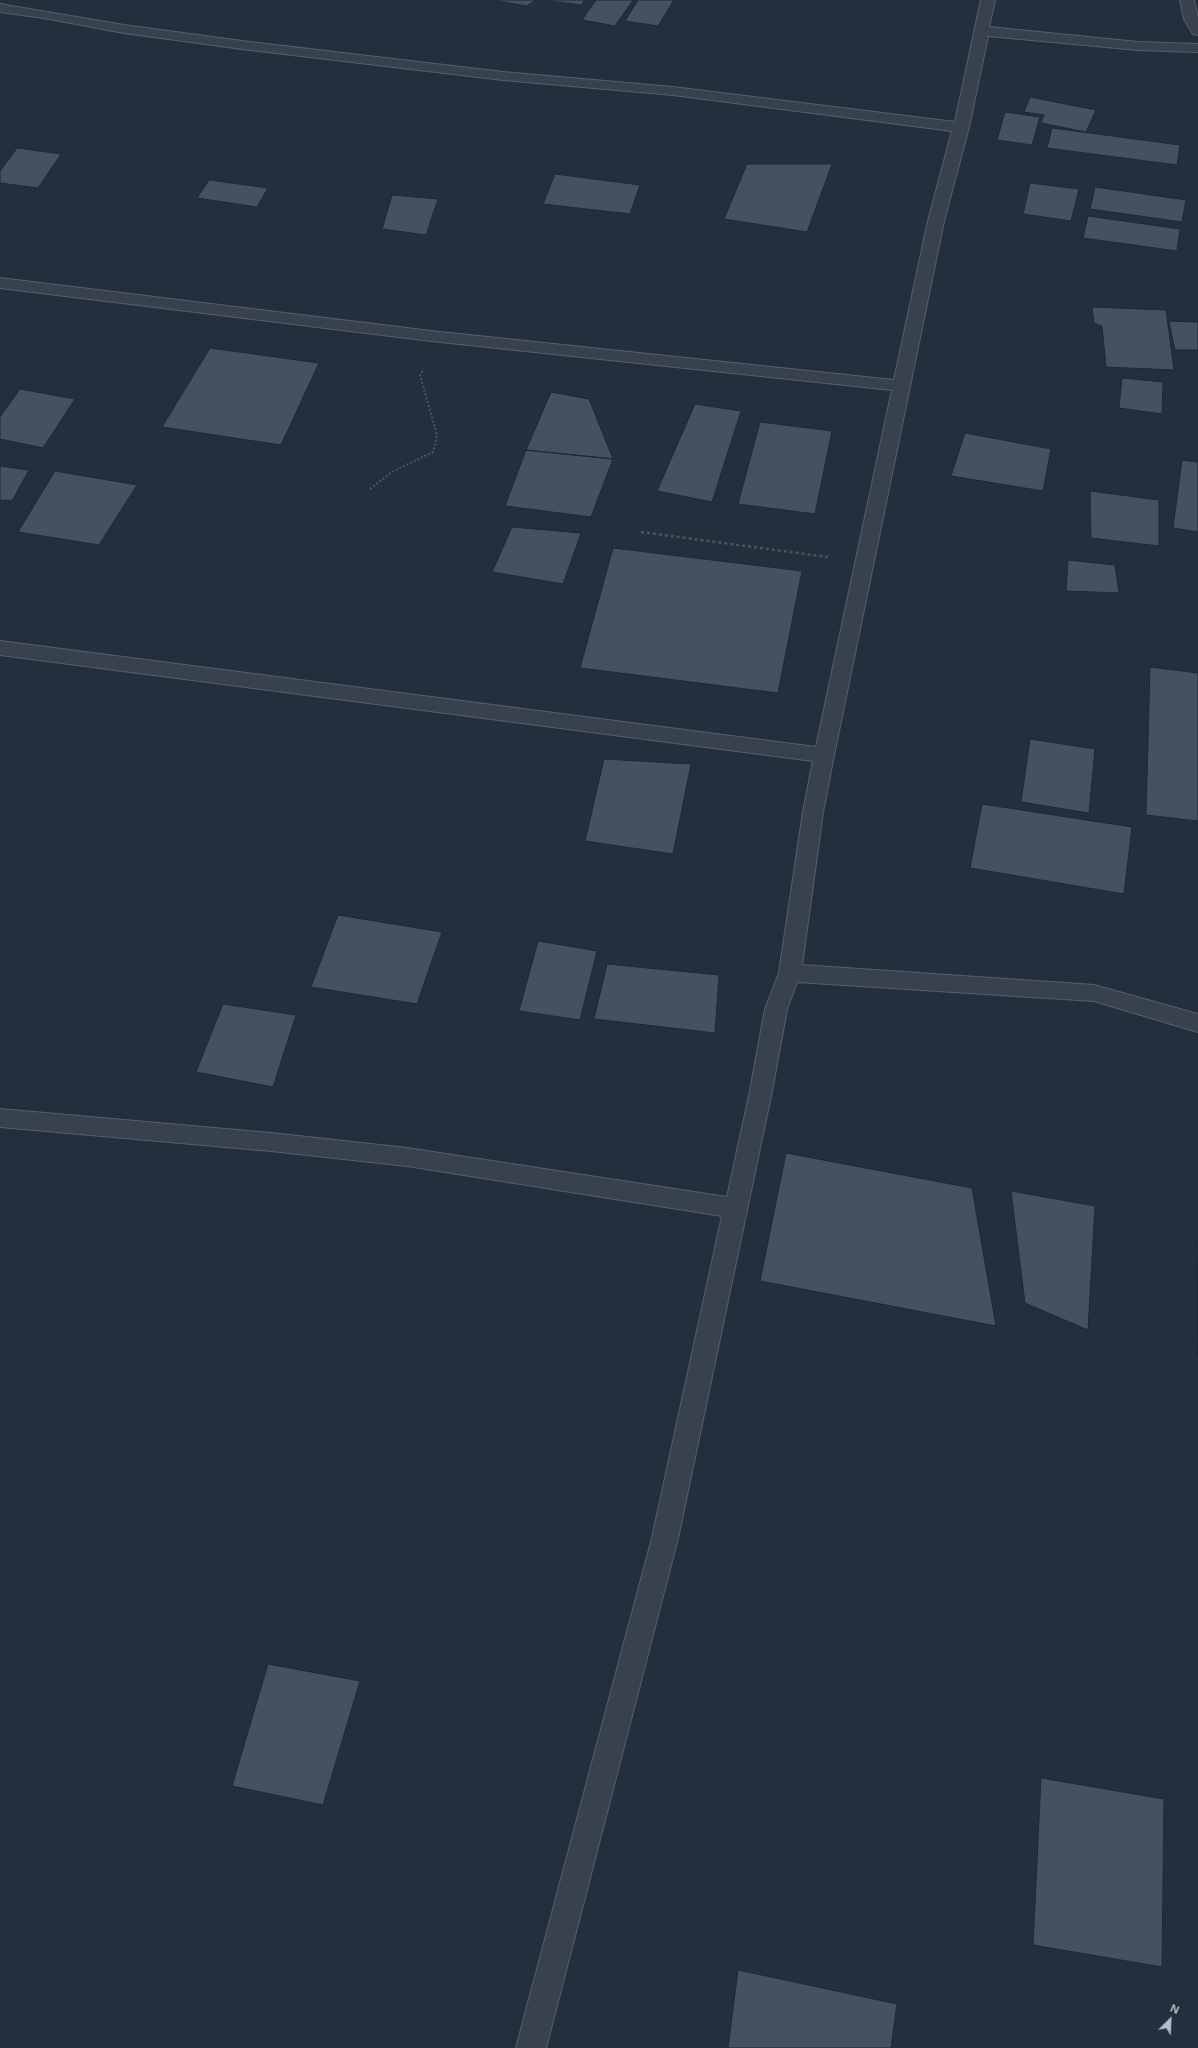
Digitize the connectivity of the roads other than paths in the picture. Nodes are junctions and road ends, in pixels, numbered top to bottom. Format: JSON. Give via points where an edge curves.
{"nodes":[{"id":1,"x":988,"y":0,"type":"edge"},
{"id":2,"x":1187,"y":0,"type":"edge"},
{"id":3,"x":57,"y":5,"type":"dead end"},
{"id":4,"x":0,"y":8,"type":"edge"},
{"id":5,"x":44,"y":14,"type":"junction"},
{"id":6,"x":982,"y":31,"type":"junction"},
{"id":7,"x":1198,"y":31,"type":"edge"},
{"id":8,"x":1198,"y":48,"type":"edge"},
{"id":9,"x":961,"y":127,"type":"junction"},
{"id":10,"x":0,"y":283,"type":"edge"},
{"id":11,"x":902,"y":386,"type":"junction"},
{"id":12,"x":0,"y":648,"type":"edge"},
{"id":13,"x":824,"y":755,"type":"junction"},
{"id":14,"x":790,"y":973,"type":"junction"},
{"id":15,"x":1198,"y":1023,"type":"edge"},
{"id":16,"x":0,"y":1118,"type":"edge"},
{"id":17,"x":736,"y":1208,"type":"junction"},
{"id":18,"x":531,"y":2048,"type":"edge"}],
"edges":[{"from":1,"to":6,"type":"street"},
{"from":2,"to":7,"type":"street","via":[[1191,19]]},
{"from":3,"to":5,"type":"street"},
{"from":4,"to":5,"type":"street"},
{"from":5,"to":9,"type":"street","via":[[124,29],[242,45],[503,76],[673,91]]},
{"from":6,"to":8,"type":"street","via":[[1138,46]]},
{"from":6,"to":9,"type":"street"},
{"from":9,"to":11,"type":"street","via":[[936,222]]},
{"from":10,"to":11,"type":"street","via":[[431,336]]},
{"from":11,"to":13,"type":"street"},
{"from":12,"to":13,"type":"street"},
{"from":13,"to":14,"type":"street","via":[[813,812]]},
{"from":14,"to":15,"type":"street","via":[[1094,993]]},
{"from":14,"to":17,"type":"street","via":[[776,1009]]},
{"from":16,"to":17,"type":"street","via":[[407,1157]]},
{"from":17,"to":18,"type":"street","via":[[665,1538]]}]}
